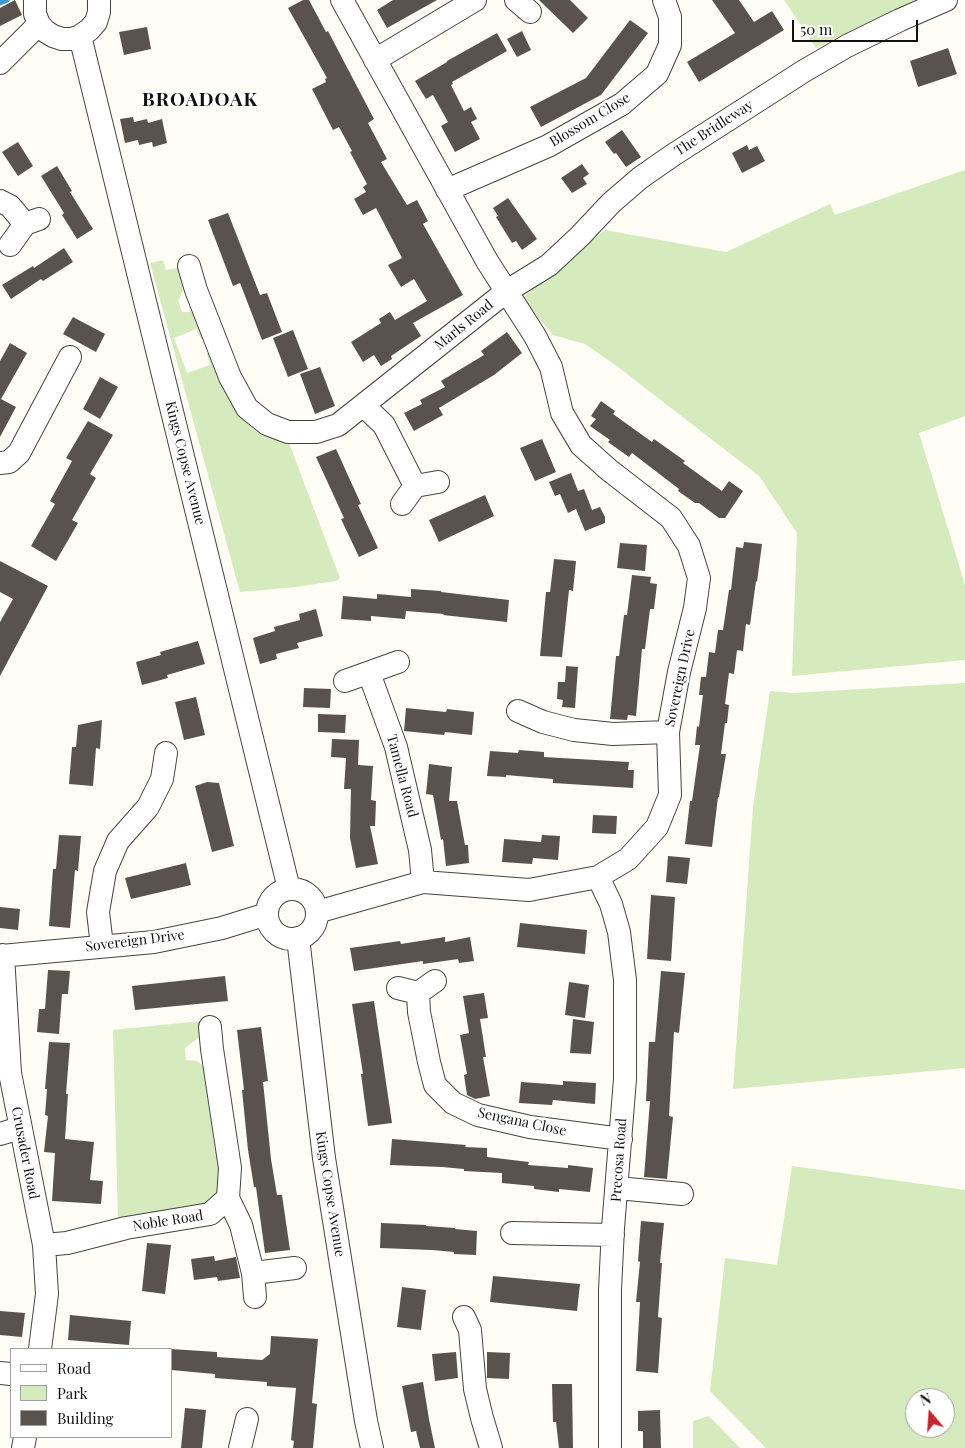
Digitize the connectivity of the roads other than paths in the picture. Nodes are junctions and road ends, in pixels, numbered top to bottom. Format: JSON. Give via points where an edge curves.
{"nodes":[{"id":1,"x":35,"y":0,"type":"edge"},
{"id":2,"x":99,"y":0,"type":"edge"},
{"id":3,"x":342,"y":0,"type":"edge"},
{"id":4,"x":475,"y":0,"type":"edge"},
{"id":5,"x":664,"y":0,"type":"edge"},
{"id":6,"x":946,"y":0,"type":"edge"},
{"id":7,"x":39,"y":24,"type":"junction"},
{"id":8,"x":80,"y":36,"type":"junction"},
{"id":9,"x":375,"y":60,"type":"junction"},
{"id":10,"x":0,"y":63,"type":"edge"},
{"id":11,"x":447,"y":190,"type":"junction"},
{"id":12,"x":0,"y":201,"type":"edge"},
{"id":13,"x":10,"y":246,"type":"dead end"},
{"id":14,"x":189,"y":266,"type":"dead end"},
{"id":15,"x":507,"y":291,"type":"junction"},
{"id":16,"x":57,"y":366,"type":"dead end"},
{"id":17,"x":364,"y":406,"type":"junction"},
{"id":18,"x":0,"y":463,"type":"edge"},
{"id":19,"x":438,"y":482,"type":"dead end"},
{"id":20,"x":415,"y":486,"type":"junction"},
{"id":21,"x":402,"y":504,"type":"dead end"},
{"id":22,"x":398,"y":662,"type":"dead end"},
{"id":23,"x":369,"y":673,"type":"junction"},
{"id":24,"x":345,"y":681,"type":"dead end"},
{"id":25,"x":518,"y":709,"type":"dead end"},
{"id":26,"x":668,"y":732,"type":"junction"},
{"id":27,"x":166,"y":753,"type":"dead end"},
{"id":28,"x":598,"y":878,"type":"junction"},
{"id":29,"x":423,"y":882,"type":"junction"},
{"id":30,"x":289,"y":889,"type":"junction"},
{"id":31,"x":317,"y":912,"type":"junction"},
{"id":32,"x":267,"y":914,"type":"junction"},
{"id":33,"x":298,"y":938,"type":"junction"},
{"id":34,"x":102,"y":946,"type":"junction"},
{"id":35,"x":2,"y":955,"type":"edge"},
{"id":36,"x":417,"y":987,"type":"dead end"},
{"id":37,"x":210,"y":1027,"type":"dead end"},
{"id":38,"x":10,"y":1131,"type":"edge"},
{"id":39,"x":621,"y":1139,"type":"junction"},
{"id":40,"x":617,"y":1188,"type":"junction"},
{"id":41,"x":682,"y":1194,"type":"dead end"},
{"id":42,"x":228,"y":1198,"type":"junction"},
{"id":43,"x":512,"y":1233,"type":"dead end"},
{"id":44,"x":613,"y":1235,"type":"junction"},
{"id":45,"x":44,"y":1246,"type":"junction"},
{"id":46,"x":295,"y":1268,"type":"dead end"},
{"id":47,"x":253,"y":1273,"type":"junction"},
{"id":48,"x":255,"y":1298,"type":"dead end"},
{"id":49,"x":464,"y":1317,"type":"dead end"},
{"id":50,"x":40,"y":1348,"type":"edge"},
{"id":51,"x":247,"y":1419,"type":"dead end"},
{"id":52,"x":240,"y":1448,"type":"edge"},
{"id":53,"x":372,"y":1448,"type":"edge"},
{"id":54,"x":491,"y":1448,"type":"edge"},
{"id":55,"x":610,"y":1448,"type":"edge"}],
"edges":[{"from":1,"to":7,"type":"street"},
{"from":2,"to":8,"type":"street","via":[[96,22]]},
{"from":3,"to":9,"type":"street","name":"Marls Road"},
{"from":4,"to":9,"type":"street"},
{"from":5,"to":11,"type":"street","name":"Blossom Close","via":[[670,16],[670,44],[657,74],[622,104],[548,146]]},
{"from":6,"to":15,"type":"street","name":"The Bridleway","via":[[847,46],[673,155],[611,202],[549,265]]},
{"from":7,"to":8,"type":"street","via":[[45,31],[62,39]]},
{"from":7,"to":10,"type":"street"},
{"from":8,"to":30,"type":"street","name":"Kings Copse Avenue"},
{"from":9,"to":11,"type":"street","name":"Marls Road"},
{"from":11,"to":15,"type":"street","name":"Marls Road"},
{"from":12,"to":13,"type":"street","via":[[32,221]]},
{"from":14,"to":17,"type":"street","name":"Marls Road","via":[[190,292],[230,377],[247,408],[266,424],[288,432],[316,432],[338,425]]},
{"from":15,"to":17,"type":"street","name":"Marls Road"},
{"from":15,"to":26,"type":"street","name":"Sovereign Drive","via":[[536,336],[551,367],[562,413],[581,445],[671,518],[689,546],[699,578]]},
{"from":16,"to":18,"type":"street","via":[[19,453],[9,462]]},
{"from":17,"to":20,"type":"street","via":[[384,425]]},
{"from":19,"to":20,"type":"street"},
{"from":20,"to":21,"type":"street"},
{"from":22,"to":23,"type":"street"},
{"from":23,"to":24,"type":"street"},
{"from":23,"to":29,"type":"street","name":"Tamella Road","via":[[396,747],[420,850]]},
{"from":25,"to":26,"type":"street","via":[[542,722],[574,730],[613,734]]},
{"from":26,"to":28,"type":"street","name":"Sovereign Drive","via":[[670,795],[657,827],[628,859]]},
{"from":27,"to":34,"type":"street","via":[[155,811],[118,841],[106,871],[98,912]]},
{"from":28,"to":29,"type":"street","name":"Sovereign Drive","via":[[529,890]]},
{"from":28,"to":39,"type":"street","name":"Precosa Road","via":[[612,904],[625,980]]},
{"from":29,"to":31,"type":"street","name":"Sovereign Drive"},
{"from":30,"to":31,"type":"street","via":[[305,892],[311,897]]},
{"from":30,"to":32,"type":"street","via":[[276,895]]},
{"from":31,"to":33,"type":"street","via":[[312,928]]},
{"from":32,"to":33,"type":"street","via":[[269,923],[280,936]]},
{"from":32,"to":34,"type":"street","name":"Sovereign Drive","via":[[222,928],[154,942]]},
{"from":33,"to":53,"type":"street","name":"Kings Copse Avenue","via":[[324,1158]]},
{"from":34,"to":35,"type":"street","name":"Sovereign Drive"},
{"from":35,"to":38,"type":"street","name":"Crusader Road","via":[[10,1073]]},
{"from":36,"to":39,"type":"street","name":"Sengana Close","via":[[419,1012],[435,1084],[453,1103],[478,1115]]},
{"from":37,"to":42,"type":"street","via":[[202,1051],[230,1168]]},
{"from":38,"to":45,"type":"street","name":"Crusader Road"},
{"from":39,"to":40,"type":"street","name":"Precosa Road"},
{"from":40,"to":41,"type":"street"},
{"from":40,"to":44,"type":"street","name":"Precosa Road"},
{"from":42,"to":45,"type":"street","name":"Noble Road","via":[[210,1214]]},
{"from":42,"to":47,"type":"street","via":[[241,1225]]},
{"from":43,"to":44,"type":"street"},
{"from":44,"to":55,"type":"street","name":"Precosa Road"},
{"from":45,"to":50,"type":"street","name":"Crusader Road","via":[[46,1294]]},
{"from":46,"to":47,"type":"street"},
{"from":47,"to":48,"type":"street"},
{"from":49,"to":54,"type":"street","via":[[470,1330],[475,1389]]},
{"from":51,"to":52,"type":"street"}]}
